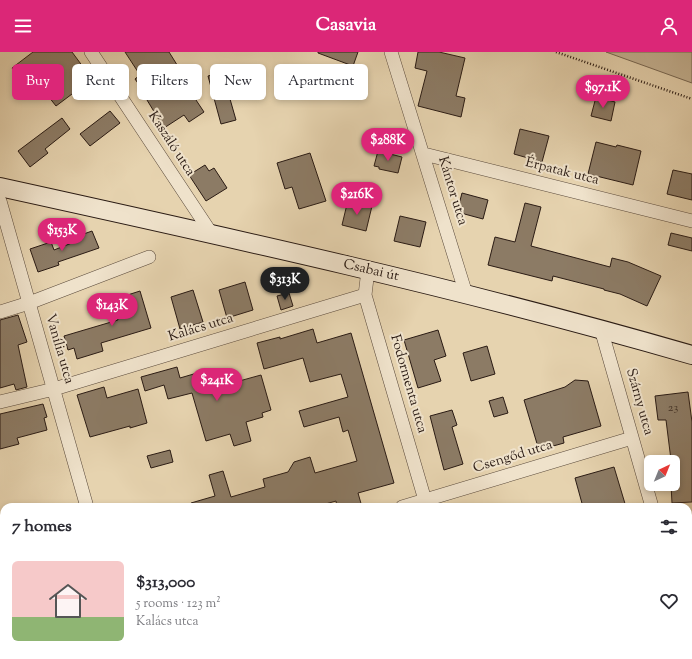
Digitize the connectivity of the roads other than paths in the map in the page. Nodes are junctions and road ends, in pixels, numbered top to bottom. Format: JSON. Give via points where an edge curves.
{"nodes":[{"id":1,"x":92,"y":52,"type":"edge"},
{"id":2,"x":391,"y":52,"type":"edge"},
{"id":3,"x":424,"y":154,"type":"junction"},
{"id":4,"x":0,"y":187,"type":"edge"},
{"id":5,"x":0,"y":201,"type":"edge"},
{"id":6,"x":692,"y":221,"type":"edge"},
{"id":7,"x":211,"y":233,"type":"junction"},
{"id":8,"x":149,"y":257,"type":"dead end"},
{"id":9,"x":368,"y":270,"type":"junction"},
{"id":10,"x":466,"y":294,"type":"junction"},
{"id":11,"x":365,"y":295,"type":"junction"},
{"id":12,"x":29,"y":303,"type":"junction"},
{"id":13,"x":0,"y":312,"type":"edge"},
{"id":14,"x":601,"y":329,"type":"junction"},
{"id":15,"x":692,"y":355,"type":"edge"},
{"id":16,"x":54,"y":389,"type":"junction"},
{"id":17,"x":0,"y":402,"type":"edge"},
{"id":18,"x":632,"y":438,"type":"junction"},
{"id":19,"x":86,"y":503,"type":"edge"},
{"id":20,"x":426,"y":503,"type":"edge"},
{"id":21,"x":429,"y":503,"type":"edge"},
{"id":22,"x":651,"y":503,"type":"edge"}],
"edges":[{"from":1,"to":7,"type":"street","name":"Kaszáló utca"},
{"from":2,"to":3,"type":"street","name":"Kántor utca"},
{"from":3,"to":6,"type":"street","name":"Érpatak utca"},
{"from":3,"to":10,"type":"street","name":"Kántor utca"},
{"from":4,"to":7,"type":"main road","name":"Csabai út"},
{"from":5,"to":12,"type":"street","name":"Vanília utca"},
{"from":7,"to":9,"type":"main road","name":"Csabai út"},
{"from":8,"to":12,"type":"street"},
{"from":9,"to":10,"type":"main road","name":"Csabai út"},
{"from":9,"to":11,"type":"street","name":"Fodormenta utca"},
{"from":10,"to":14,"type":"main road","name":"Csabai út"},
{"from":11,"to":16,"type":"street","name":"Kalács utca"},
{"from":11,"to":20,"type":"street","name":"Fodormenta utca"},
{"from":12,"to":13,"type":"street"},
{"from":12,"to":16,"type":"street","name":"Vanília utca"},
{"from":14,"to":15,"type":"main road","name":"Csabai út"},
{"from":14,"to":18,"type":"street","name":"Szárny utca"},
{"from":16,"to":17,"type":"street","name":"Kalács utca"},
{"from":16,"to":19,"type":"street","name":"Vanília utca"},
{"from":18,"to":21,"type":"street","name":"Csengőd utca"},
{"from":18,"to":22,"type":"street","name":"Szárny utca"}]}
